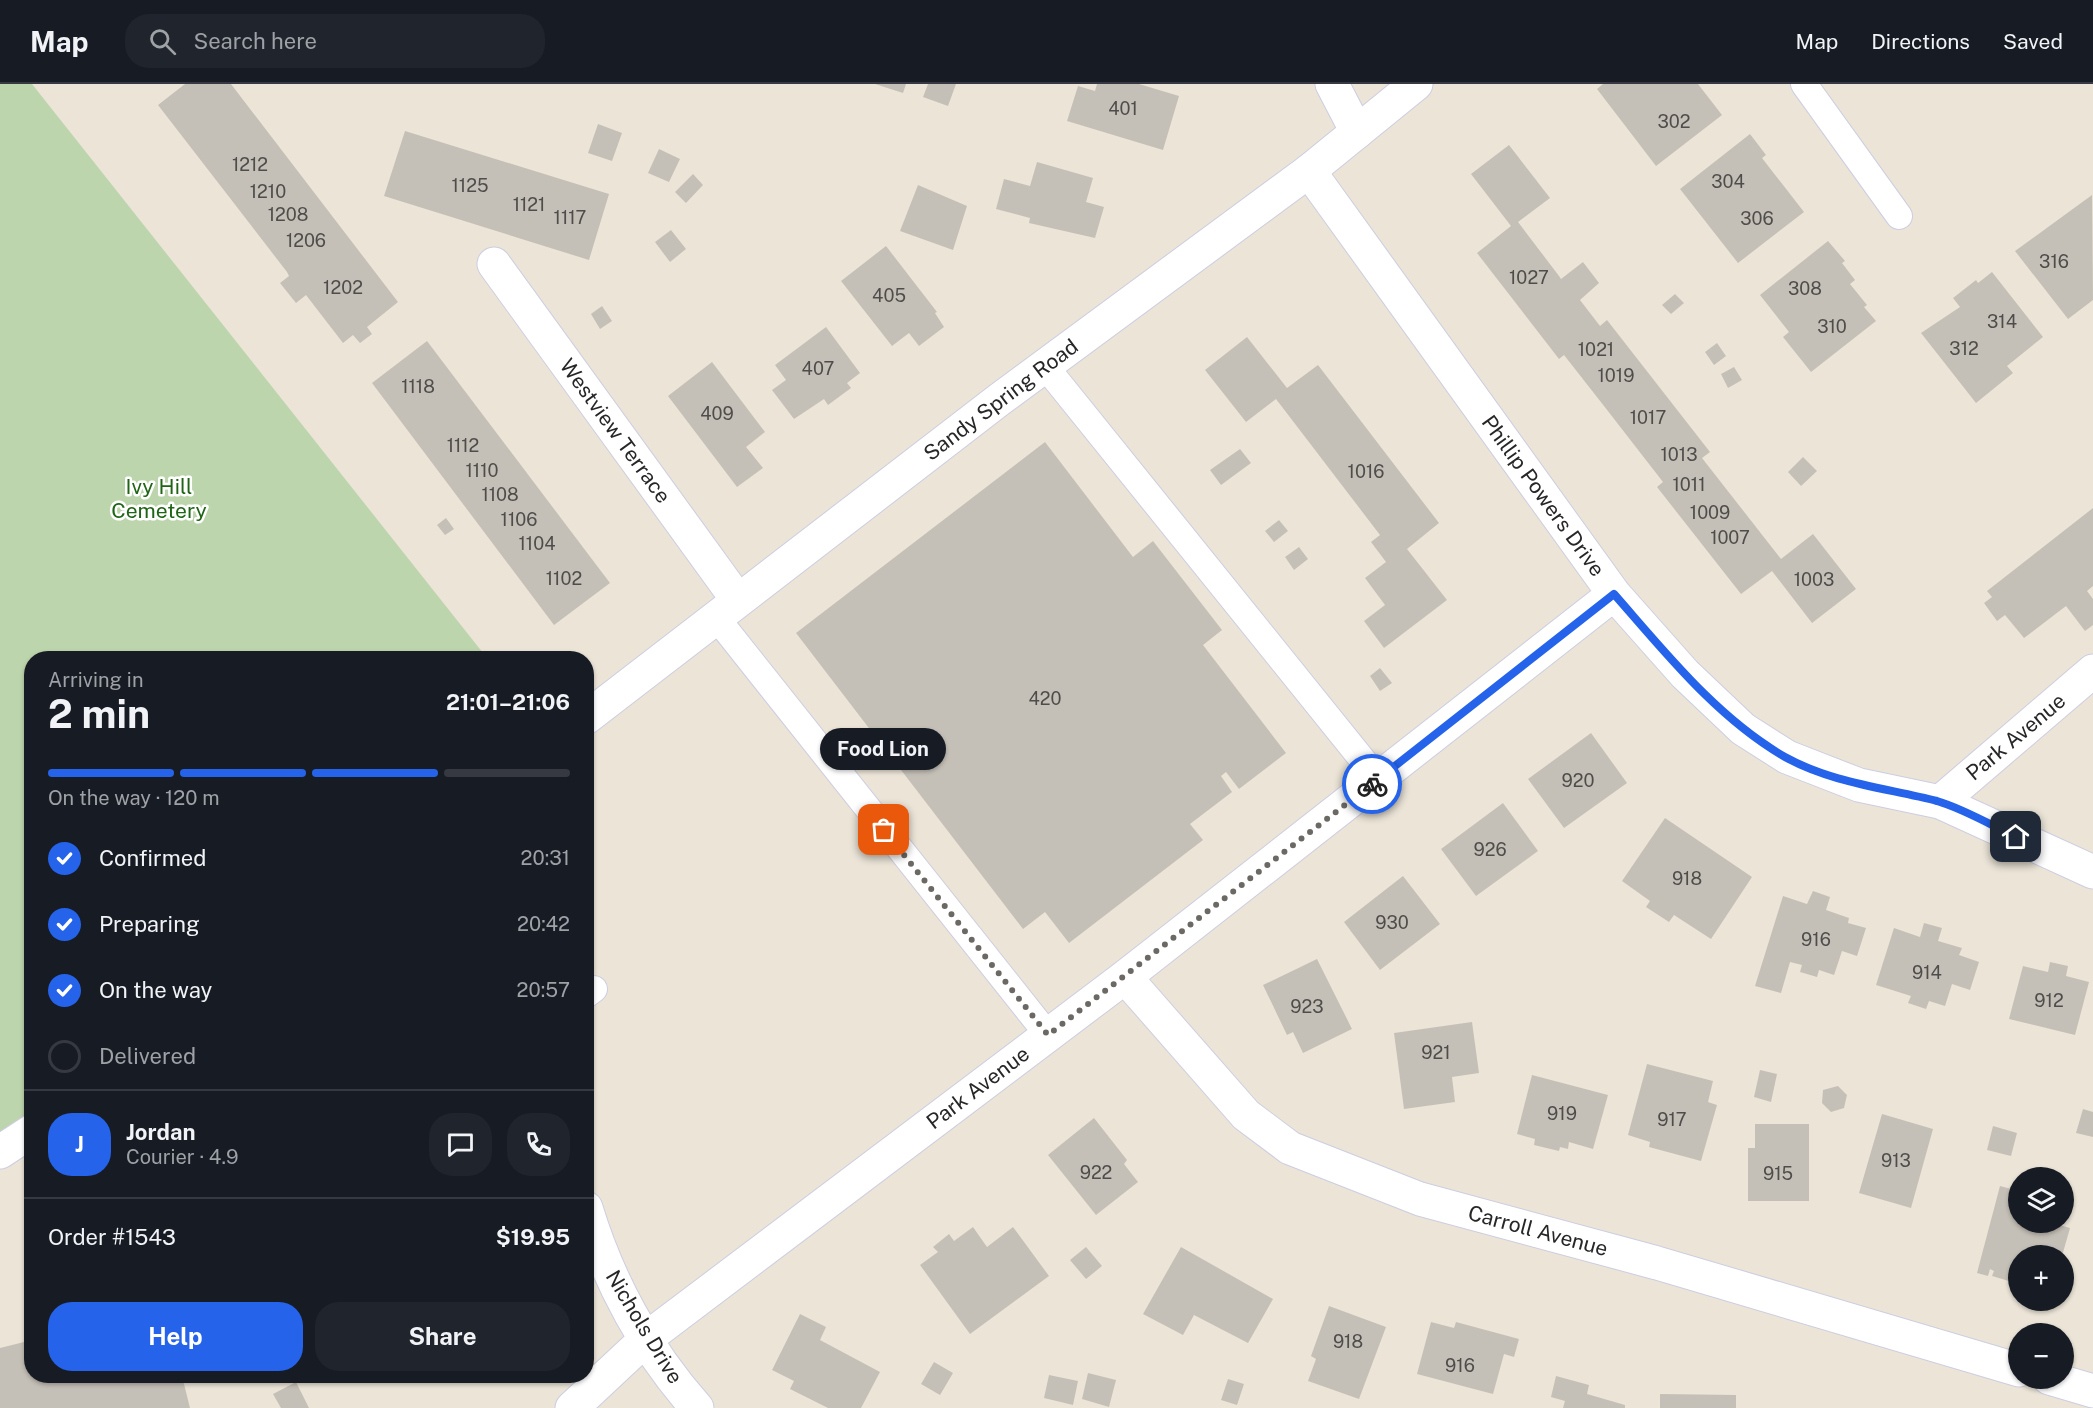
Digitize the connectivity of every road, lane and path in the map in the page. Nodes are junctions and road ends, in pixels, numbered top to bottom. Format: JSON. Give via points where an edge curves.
{"nodes":[{"id":1,"x":1332,"y":84,"type":"edge"},
{"id":2,"x":1416,"y":84,"type":"edge"},
{"id":3,"x":1804,"y":84,"type":"edge"},
{"id":4,"x":1357,"y":132,"type":"junction"},
{"id":5,"x":1309,"y":171,"type":"junction"},
{"id":6,"x":1899,"y":216,"type":"dead end"},
{"id":7,"x":494,"y":264,"type":"dead end"},
{"id":8,"x":1045,"y":366,"type":"junction"},
{"id":9,"x":1614,"y":594,"type":"junction"},
{"id":10,"x":726,"y":608,"type":"junction"},
{"id":11,"x":2093,"y":671,"type":"edge"},
{"id":12,"x":594,"y":711,"type":"edge"},
{"id":13,"x":1378,"y":779,"type":"junction"},
{"id":14,"x":1940,"y":802,"type":"junction"},
{"id":15,"x":2093,"y":872,"type":"edge"},
{"id":16,"x":1125,"y":976,"type":"junction"},
{"id":17,"x":1048,"y":1035,"type":"junction"},
{"id":18,"x":24,"y":1136,"type":"edge"},
{"id":19,"x":0,"y":1152,"type":"edge"},
{"id":20,"x":594,"y":1230,"type":"edge"},
{"id":21,"x":647,"y":1338,"type":"junction"},
{"id":22,"x":2008,"y":1367,"type":"edge"},
{"id":23,"x":2074,"y":1385,"type":"edge"},
{"id":24,"x":2093,"y":1391,"type":"edge"},
{"id":25,"x":572,"y":1408,"type":"edge"},
{"id":26,"x":697,"y":1408,"type":"edge"}],
"edges":[{"from":1,"to":4,"type":"street"},
{"from":2,"to":4,"type":"street","name":"Sandy Spring Road"},
{"from":3,"to":6,"type":"lane"},
{"from":4,"to":5,"type":"street","name":"Sandy Spring Road"},
{"from":5,"to":8,"type":"street","name":"Sandy Spring Road"},
{"from":5,"to":9,"type":"street","name":"Phillip Powers Drive"},
{"from":7,"to":10,"type":"street","name":"Westview Terrace"},
{"from":8,"to":10,"type":"street","name":"Sandy Spring Road"},
{"from":8,"to":13,"type":"lane"},
{"from":9,"to":13,"type":"street","name":"Park Avenue"},
{"from":9,"to":14,"type":"street","name":"Phillip Powers Drive","via":[[1685,674],[1735,721],[1786,758],[1859,785]]},
{"from":10,"to":12,"type":"street","name":"Sandy Spring Road"},
{"from":10,"to":17,"type":"lane"},
{"from":11,"to":14,"type":"street","name":"Park Avenue"},
{"from":13,"to":16,"type":"street","name":"Park Avenue"},
{"from":14,"to":15,"type":"street","name":"Phillip Powers Drive"},
{"from":16,"to":17,"type":"street","name":"Park Avenue"},
{"from":16,"to":22,"type":"street","name":"Carroll Avenue","via":[[1246,1115],[1290,1148],[1420,1199],[1657,1263]]},
{"from":17,"to":21,"type":"street","name":"Park Avenue"},
{"from":18,"to":19,"type":"street"},
{"from":20,"to":21,"type":"street","name":"Nichols Drive","via":[[616,1289]]},
{"from":21,"to":25,"type":"street","name":"Park Avenue"},
{"from":21,"to":26,"type":"street","name":"Nichols Drive"},
{"from":23,"to":24,"type":"street"}]}
